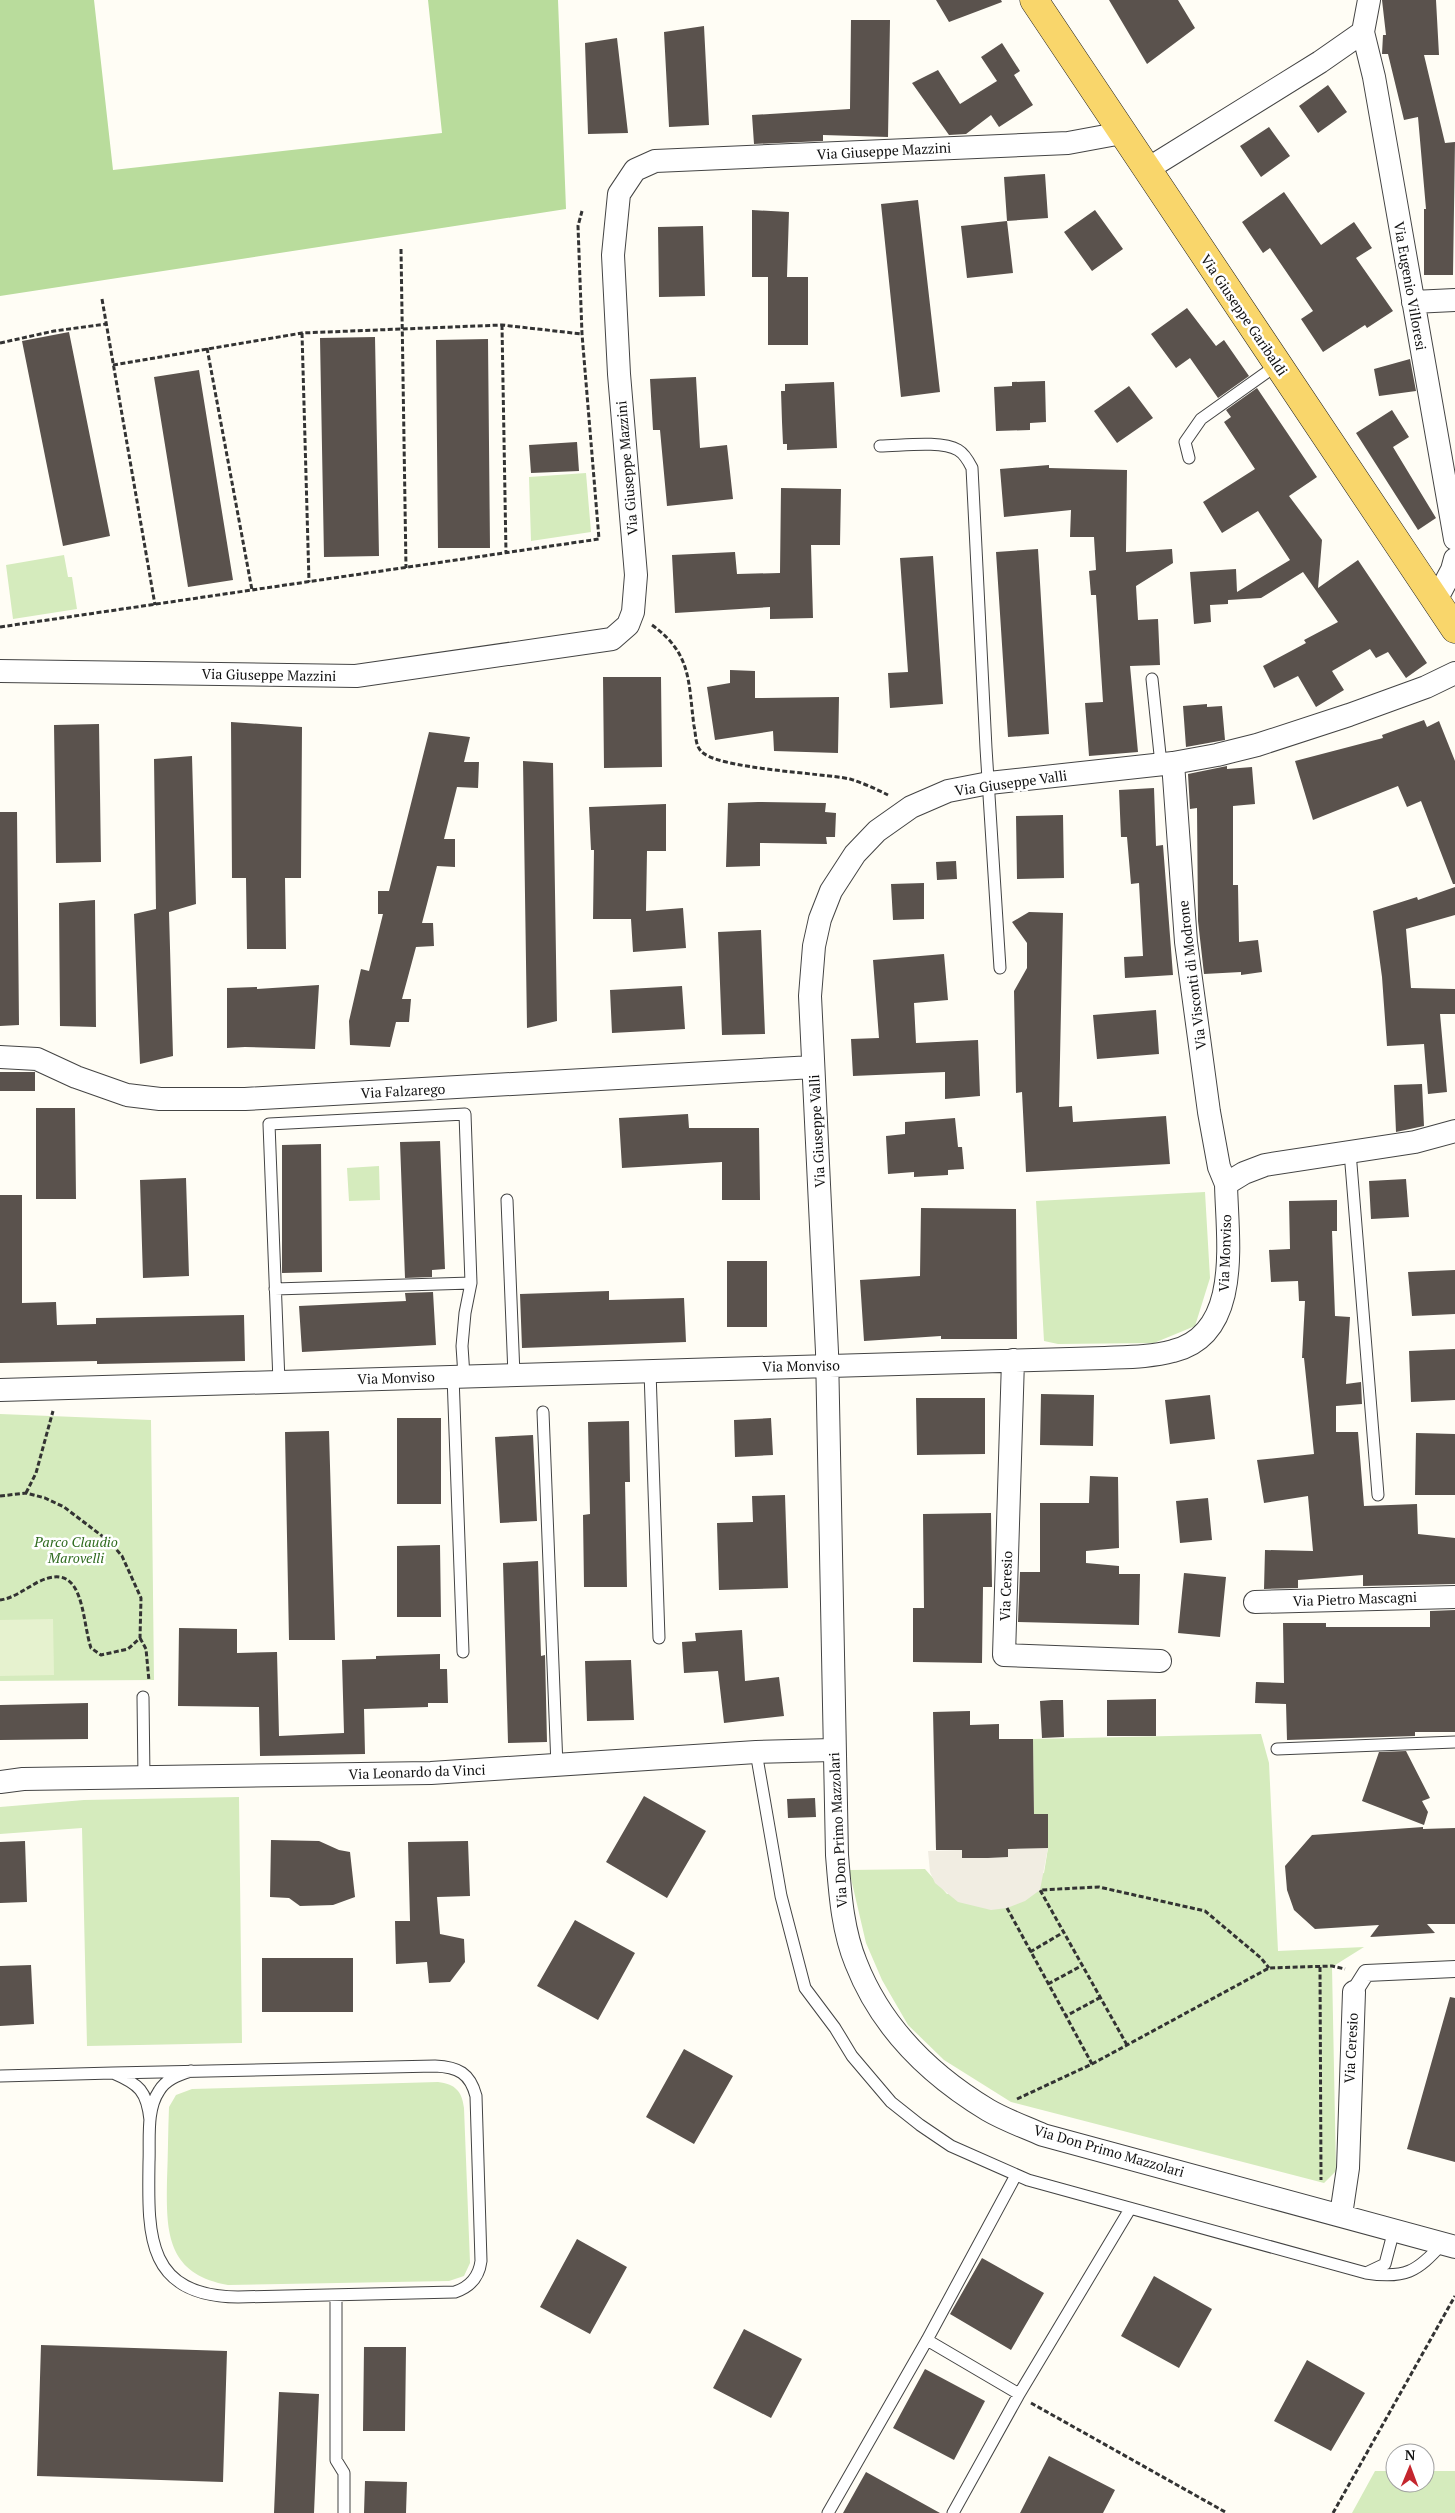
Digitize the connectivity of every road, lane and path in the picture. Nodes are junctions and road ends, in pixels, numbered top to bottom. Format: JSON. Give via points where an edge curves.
{"nodes":[{"id":1,"x":1034,"y":0,"type":"edge"},
{"id":2,"x":1369,"y":0,"type":"edge"},
{"id":3,"x":1363,"y":32,"type":"junction"},
{"id":4,"x":1122,"y":133,"type":"junction"},
{"id":5,"x":1146,"y":170,"type":"junction"},
{"id":6,"x":582,"y":210,"type":"dead end"},
{"id":7,"x":401,"y":249,"type":"dead end"},
{"id":8,"x":102,"y":299,"type":"dead end"},
{"id":9,"x":1455,"y":300,"type":"edge"},
{"id":10,"x":1413,"y":302,"type":"junction"},
{"id":11,"x":106,"y":324,"type":"junction"},
{"id":12,"x":502,"y":326,"type":"junction"},
{"id":13,"x":403,"y":328,"type":"junction"},
{"id":14,"x":302,"y":333,"type":"junction"},
{"id":15,"x":582,"y":334,"type":"junction"},
{"id":16,"x":0,"y":343,"type":"edge"},
{"id":17,"x":207,"y":348,"type":"junction"},
{"id":18,"x":113,"y":365,"type":"junction"},
{"id":19,"x":1277,"y":365,"type":"junction"},
{"id":20,"x":880,"y":446,"type":"dead end"},
{"id":21,"x":1189,"y":458,"type":"dead end"},
{"id":22,"x":1455,"y":539,"type":"edge"},
{"id":23,"x":506,"y":553,"type":"junction"},
{"id":24,"x":1455,"y":559,"type":"edge"},
{"id":25,"x":406,"y":568,"type":"junction"},
{"id":26,"x":309,"y":582,"type":"junction"},
{"id":27,"x":252,"y":590,"type":"junction"},
{"id":28,"x":1436,"y":600,"type":"junction"},
{"id":29,"x":155,"y":605,"type":"junction"},
{"id":30,"x":633,"y":612,"type":"junction"},
{"id":31,"x":0,"y":627,"type":"edge"},
{"id":32,"x":1455,"y":628,"type":"edge"},
{"id":33,"x":0,"y":671,"type":"edge"},
{"id":34,"x":1455,"y":672,"type":"edge"},
{"id":35,"x":1152,"y":679,"type":"dead end"},
{"id":36,"x":1167,"y":764,"type":"junction"},
{"id":37,"x":989,"y":783,"type":"junction"},
{"id":38,"x":911,"y":807,"type":"junction"},
{"id":39,"x":1000,"y":968,"type":"dead end"},
{"id":40,"x":0,"y":1057,"type":"edge"},
{"id":41,"x":813,"y":1067,"type":"junction"},
{"id":42,"x":1455,"y":1131,"type":"edge"},
{"id":43,"x":1350,"y":1152,"type":"junction"},
{"id":44,"x":1226,"y":1184,"type":"junction"},
{"id":45,"x":507,"y":1200,"type":"dead end"},
{"id":46,"x":471,"y":1283,"type":"junction"},
{"id":47,"x":275,"y":1289,"type":"junction"},
{"id":48,"x":1013,"y":1360,"type":"junction"},
{"id":49,"x":827,"y":1366,"type":"junction"},
{"id":50,"x":650,"y":1371,"type":"junction"},
{"id":51,"x":514,"y":1375,"type":"junction"},
{"id":52,"x":459,"y":1376,"type":"junction"},
{"id":53,"x":279,"y":1382,"type":"junction"},
{"id":54,"x":0,"y":1390,"type":"edge"},
{"id":55,"x":53,"y":1410,"type":"dead end"},
{"id":56,"x":543,"y":1412,"type":"dead end"},
{"id":57,"x":26,"y":1493,"type":"junction"},
{"id":58,"x":1378,"y":1495,"type":"dead end"},
{"id":59,"x":0,"y":1496,"type":"edge"},
{"id":60,"x":1455,"y":1597,"type":"edge"},
{"id":61,"x":0,"y":1600,"type":"edge"},
{"id":62,"x":1255,"y":1602,"type":"dead end"},
{"id":63,"x":140,"y":1638,"type":"junction"},
{"id":64,"x":659,"y":1638,"type":"dead end"},
{"id":65,"x":463,"y":1652,"type":"dead end"},
{"id":66,"x":1160,"y":1661,"type":"dead end"},
{"id":67,"x":143,"y":1697,"type":"joint"},
{"id":68,"x":1455,"y":1742,"type":"edge"},
{"id":69,"x":833,"y":1750,"type":"junction"},
{"id":70,"x":1277,"y":1750,"type":"dead end"},
{"id":71,"x":756,"y":1752,"type":"junction"},
{"id":72,"x":557,"y":1766,"type":"junction"},
{"id":73,"x":144,"y":1778,"type":"junction"},
{"id":74,"x":0,"y":1782,"type":"edge"},
{"id":75,"x":1007,"y":1908,"type":"dead end"},
{"id":76,"x":1064,"y":1932,"type":"junction"},
{"id":77,"x":1030,"y":1952,"type":"junction"},
{"id":78,"x":1083,"y":1965,"type":"junction"},
{"id":79,"x":1320,"y":1967,"type":"junction"},
{"id":80,"x":1269,"y":1968,"type":"junction"},
{"id":81,"x":1455,"y":1969,"type":"edge"},
{"id":82,"x":1360,"y":1983,"type":"junction"},
{"id":83,"x":1048,"y":1984,"type":"junction"},
{"id":84,"x":1101,"y":1997,"type":"junction"},
{"id":85,"x":1066,"y":2016,"type":"junction"},
{"id":86,"x":1127,"y":2045,"type":"junction"},
{"id":87,"x":1092,"y":2064,"type":"junction"},
{"id":88,"x":191,"y":2071,"type":"junction"},
{"id":89,"x":114,"y":2072,"type":"junction"},
{"id":90,"x":0,"y":2076,"type":"edge"},
{"id":91,"x":1016,"y":2100,"type":"dead end"},
{"id":92,"x":150,"y":2120,"type":"junction"},
{"id":93,"x":1016,"y":2175,"type":"junction"},
{"id":94,"x":1321,"y":2180,"type":"dead end"},
{"id":95,"x":1130,"y":2208,"type":"junction"},
{"id":96,"x":1341,"y":2215,"type":"junction"},
{"id":97,"x":1394,"y":2230,"type":"junction"},
{"id":98,"x":1449,"y":2245,"type":"edge"},
{"id":99,"x":1366,"y":2273,"type":"junction"},
{"id":100,"x":336,"y":2295,"type":"junction"},
{"id":101,"x":1455,"y":2296,"type":"edge"},
{"id":102,"x":927,"y":2340,"type":"junction"},
{"id":103,"x":1018,"y":2395,"type":"junction"},
{"id":104,"x":344,"y":2513,"type":"edge"},
{"id":105,"x":828,"y":2513,"type":"edge"},
{"id":106,"x":953,"y":2513,"type":"edge"},
{"id":107,"x":1227,"y":2513,"type":"edge"},
{"id":108,"x":1333,"y":2513,"type":"edge"}],
"edges":[{"from":1,"to":4,"type":"main road","name":"Via Giuseppe Garibaldi"},
{"from":2,"to":3,"type":"street","name":"Via Eugenio Villoresi"},
{"from":3,"to":5,"type":"street"},
{"from":3,"to":10,"type":"street","name":"Via Eugenio Villoresi"},
{"from":4,"to":5,"type":"main road","name":"Via Giuseppe Garibaldi"},
{"from":4,"to":30,"type":"street","name":"Via Giuseppe Mazzini","via":[[1068,143],[656,162],[635,170],[619,194],[613,255],[636,575]]},
{"from":5,"to":19,"type":"main road","name":"Via Giuseppe Garibaldi"},
{"from":6,"to":15,"type":"path","via":[[578,226]]},
{"from":7,"to":13,"type":"path"},
{"from":8,"to":11,"type":"path"},
{"from":9,"to":10,"type":"street"},
{"from":10,"to":22,"type":"street","name":"Via Eugenio Villoresi"},
{"from":11,"to":16,"type":"path"},
{"from":11,"to":18,"type":"path"},
{"from":12,"to":13,"type":"path"},
{"from":12,"to":15,"type":"path"},
{"from":12,"to":23,"type":"path"},
{"from":13,"to":14,"type":"path"},
{"from":13,"to":25,"type":"path"},
{"from":14,"to":17,"type":"path"},
{"from":14,"to":26,"type":"path"},
{"from":15,"to":23,"type":"path","via":[[599,539]]},
{"from":17,"to":18,"type":"path"},
{"from":17,"to":27,"type":"path"},
{"from":18,"to":29,"type":"path"},
{"from":19,"to":21,"type":"lane","via":[[1201,419],[1185,442]]},
{"from":19,"to":28,"type":"main road","name":"Via Giuseppe Garibaldi"},
{"from":20,"to":37,"type":"lane","via":[[944,445],[958,450],[972,468]]},
{"from":23,"to":25,"type":"path"},
{"from":24,"to":28,"type":"street"},
{"from":25,"to":26,"type":"path"},
{"from":26,"to":27,"type":"path"},
{"from":27,"to":29,"type":"path"},
{"from":28,"to":32,"type":"main road","name":"Via Giuseppe Garibaldi"},
{"from":29,"to":31,"type":"path"},
{"from":30,"to":33,"type":"street","name":"Via Giuseppe Mazzini","via":[[628,625],[612,639],[371,675]]},
{"from":30,"to":38,"type":"path","via":[[665,634],[680,651],[686,669],[697,745],[708,757],[749,767],[852,780]]},
{"from":34,"to":36,"type":"street","name":"Via Giuseppe Valli","via":[[1426,687],[1257,745]]},
{"from":35,"to":36,"type":"lane"},
{"from":36,"to":37,"type":"street","name":"Via Giuseppe Valli"},
{"from":36,"to":44,"type":"street","name":"Via Visconti di Modrone","via":[[1209,1112],[1219,1167]]},
{"from":37,"to":38,"type":"street","name":"Via Giuseppe Valli","via":[[948,792]]},
{"from":37,"to":39,"type":"lane"},
{"from":38,"to":41,"type":"street","name":"Via Giuseppe Valli","via":[[889,821],[860,848],[837,879],[824,905],[814,946],[811,978]]},
{"from":40,"to":41,"type":"street","name":"Via Falzarego","via":[[37,1059],[107,1090],[160,1099],[245,1099]]},
{"from":41,"to":49,"type":"street","name":"Via Giuseppe Valli"},
{"from":42,"to":43,"type":"street","via":[[1428,1139]]},
{"from":43,"to":44,"type":"street","via":[[1265,1165]]},
{"from":43,"to":58,"type":"lane"},
{"from":44,"to":48,"type":"street","name":"Via Monviso","via":[[1225,1294],[1217,1316],[1192,1344],[1144,1356]]},
{"from":45,"to":51,"type":"lane"},
{"from":46,"to":47,"type":"lane"},
{"from":46,"to":47,"type":"lane","via":[[465,1114],[269,1124]]},
{"from":46,"to":52,"type":"lane"},
{"from":47,"to":53,"type":"lane"},
{"from":48,"to":49,"type":"street","name":"Via Monviso"},
{"from":48,"to":66,"type":"street","name":"Via Ceresio","via":[[1004,1655]]},
{"from":49,"to":50,"type":"street","name":"Via Monviso"},
{"from":49,"to":69,"type":"street","name":"Via Don Primo Mazzolari"},
{"from":50,"to":51,"type":"street","name":"Via Monviso"},
{"from":50,"to":64,"type":"lane"},
{"from":51,"to":52,"type":"street","name":"Via Monviso"},
{"from":52,"to":53,"type":"street","name":"Via Monviso"},
{"from":52,"to":65,"type":"lane"},
{"from":53,"to":54,"type":"street","name":"Via Monviso"},
{"from":55,"to":57,"type":"path","via":[[36,1473]]},
{"from":56,"to":72,"type":"lane"},
{"from":57,"to":59,"type":"path"},
{"from":57,"to":63,"type":"path","via":[[64,1507],[110,1542],[122,1556],[141,1598]]},
{"from":60,"to":62,"type":"street","name":"Via Pietro Mascagni"},
{"from":61,"to":63,"type":"path","via":[[10,1599],[40,1581],[58,1576],[68,1579],[79,1594],[91,1648],[102,1654],[128,1649]]},
{"from":63,"to":67,"type":"path","via":[[146,1649],[150,1682]]},
{"from":67,"to":73,"type":"lane"},
{"from":68,"to":70,"type":"lane"},
{"from":69,"to":71,"type":"street","name":"Via Leonardo da Vinci"},
{"from":69,"to":96,"type":"street","name":"Via Don Primo Mazzolari","via":[[842,1906],[855,1962],[877,2009],[925,2065],[988,2110],[1043,2134]]},
{"from":71,"to":72,"type":"street","name":"Via Leonardo da Vinci"},
{"from":71,"to":93,"type":"lane","via":[[781,1896],[805,1988],[852,2056],[891,2102],[951,2146]]},
{"from":72,"to":73,"type":"street","name":"Via Leonardo da Vinci","via":[[431,1773]]},
{"from":73,"to":74,"type":"street","name":"Via Leonardo da Vinci"},
{"from":75,"to":77,"type":"path"},
{"from":76,"to":77,"type":"path"},
{"from":76,"to":78,"type":"path"},
{"from":76,"to":80,"type":"path","via":[[1040,1890],[1099,1887],[1205,1911]]},
{"from":77,"to":83,"type":"path"},
{"from":78,"to":83,"type":"path"},
{"from":78,"to":84,"type":"path"},
{"from":79,"to":80,"type":"path"},
{"from":79,"to":82,"type":"path","via":[[1332,1966]]},
{"from":79,"to":94,"type":"path"},
{"from":80,"to":86,"type":"path"},
{"from":81,"to":82,"type":"street"},
{"from":82,"to":96,"type":"street","name":"Via Ceresio","via":[[1348,2168]]},
{"from":83,"to":85,"type":"path"},
{"from":84,"to":85,"type":"path"},
{"from":84,"to":86,"type":"path"},
{"from":85,"to":87,"type":"path"},
{"from":86,"to":87,"type":"path"},
{"from":87,"to":91,"type":"path"},
{"from":88,"to":89,"type":"lane"},
{"from":88,"to":92,"type":"lane","via":[[179,2075],[160,2089]]},
{"from":88,"to":100,"type":"lane","via":[[435,2066],[460,2070],[472,2083],[477,2110],[481,2261],[475,2279],[469,2286],[455,2292]]},
{"from":89,"to":90,"type":"lane"},
{"from":89,"to":92,"type":"lane","via":[[142,2090]]},
{"from":92,"to":100,"type":"lane","via":[[150,2235],[155,2252],[170,2273],[200,2293],[218,2297]]},
{"from":93,"to":95,"type":"lane"},
{"from":93,"to":102,"type":"lane"},
{"from":95,"to":99,"type":"lane"},
{"from":95,"to":103,"type":"lane"},
{"from":96,"to":97,"type":"street","name":"Via Don Primo Mazzolari"},
{"from":97,"to":98,"type":"street","name":"Via Don Primo Mazzolari"},
{"from":97,"to":99,"type":"lane","via":[[1385,2264]]},
{"from":98,"to":99,"type":"lane","via":[[1409,2273],[1388,2277]]},
{"from":100,"to":104,"type":"lane","via":[[336,2460],[344,2473]]},
{"from":101,"to":108,"type":"path"},
{"from":102,"to":103,"type":"lane"},
{"from":102,"to":105,"type":"lane"},
{"from":103,"to":106,"type":"lane"},
{"from":103,"to":107,"type":"path"}]}
